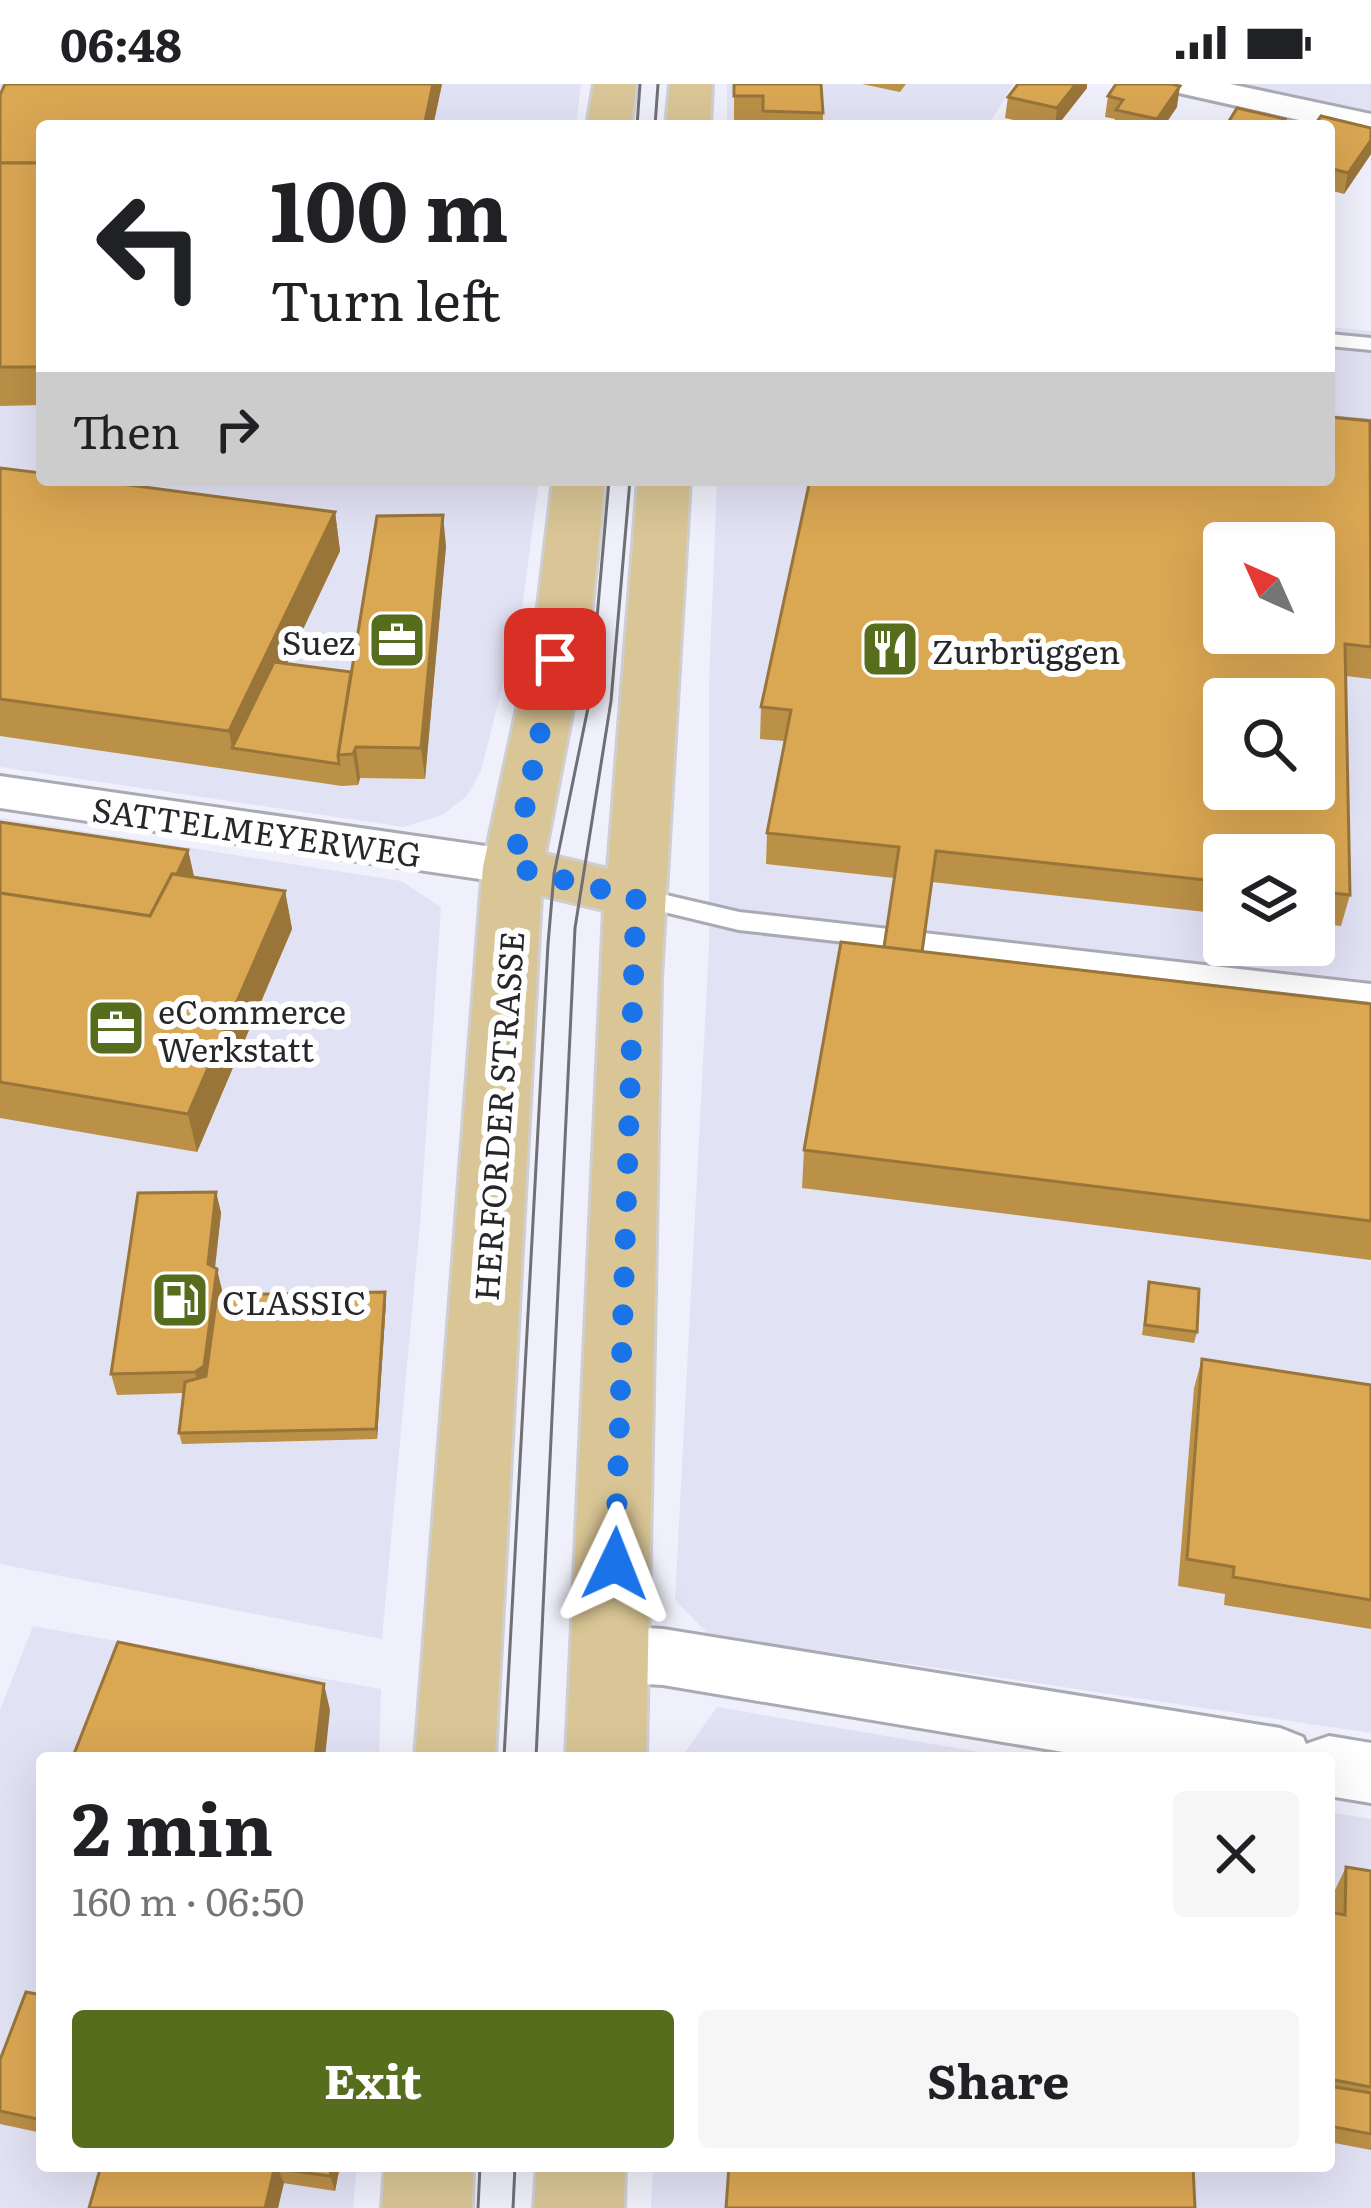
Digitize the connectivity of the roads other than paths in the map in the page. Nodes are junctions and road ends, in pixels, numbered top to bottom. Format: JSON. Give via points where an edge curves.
{"nodes":[{"id":1,"x":615,"y":84,"type":"edge"},
{"id":2,"x":691,"y":84,"type":"edge"},
{"id":3,"x":1182,"y":84,"type":"edge"},
{"id":4,"x":610,"y":120,"type":"edge"},
{"id":5,"x":688,"y":120,"type":"edge"},
{"id":6,"x":1371,"y":125,"type":"edge"},
{"id":7,"x":1335,"y":341,"type":"edge"},
{"id":8,"x":1371,"y":344,"type":"edge"},
{"id":9,"x":1335,"y":425,"type":"edge"},
{"id":10,"x":1371,"y":428,"type":"edge"},
{"id":11,"x":578,"y":486,"type":"edge"},
{"id":12,"x":664,"y":486,"type":"edge"},
{"id":13,"x":0,"y":792,"type":"edge"},
{"id":14,"x":513,"y":867,"type":"junction"},
{"id":15,"x":636,"y":898,"type":"junction"},
{"id":16,"x":1371,"y":993,"type":"edge"},
{"id":17,"x":612,"y":1654,"type":"junction"},
{"id":18,"x":454,"y":1752,"type":"edge"},
{"id":19,"x":606,"y":1752,"type":"edge"},
{"id":20,"x":1243,"y":1752,"type":"edge"},
{"id":21,"x":1335,"y":1767,"type":"edge"},
{"id":22,"x":1371,"y":1773,"type":"edge"},
{"id":23,"x":430,"y":2172,"type":"edge"},
{"id":24,"x":581,"y":2172,"type":"edge"},
{"id":25,"x":427,"y":2208,"type":"edge"},
{"id":26,"x":579,"y":2208,"type":"edge"}],
"edges":[{"from":1,"to":4,"type":"main road"},
{"from":2,"to":5,"type":"main road"},
{"from":3,"to":6,"type":"street"},
{"from":7,"to":8,"type":"lane"},
{"from":9,"to":10,"type":"lane"},
{"from":11,"to":14,"type":"main road","name":"HERFORDER STRASSE","via":[[564,615]]},
{"from":12,"to":15,"type":"main road"},
{"from":13,"to":14,"type":"street","name":"SATTELMEYERWEG"},
{"from":14,"to":15,"type":"main road"},
{"from":14,"to":18,"type":"main road","name":"HERFORDER STRASSE"},
{"from":15,"to":16,"type":"lane","via":[[739,922]]},
{"from":15,"to":17,"type":"main road"},
{"from":17,"to":19,"type":"main road"},
{"from":17,"to":20,"type":"street"},
{"from":21,"to":22,"type":"street"},
{"from":23,"to":25,"type":"main road"},
{"from":24,"to":26,"type":"main road"}]}
